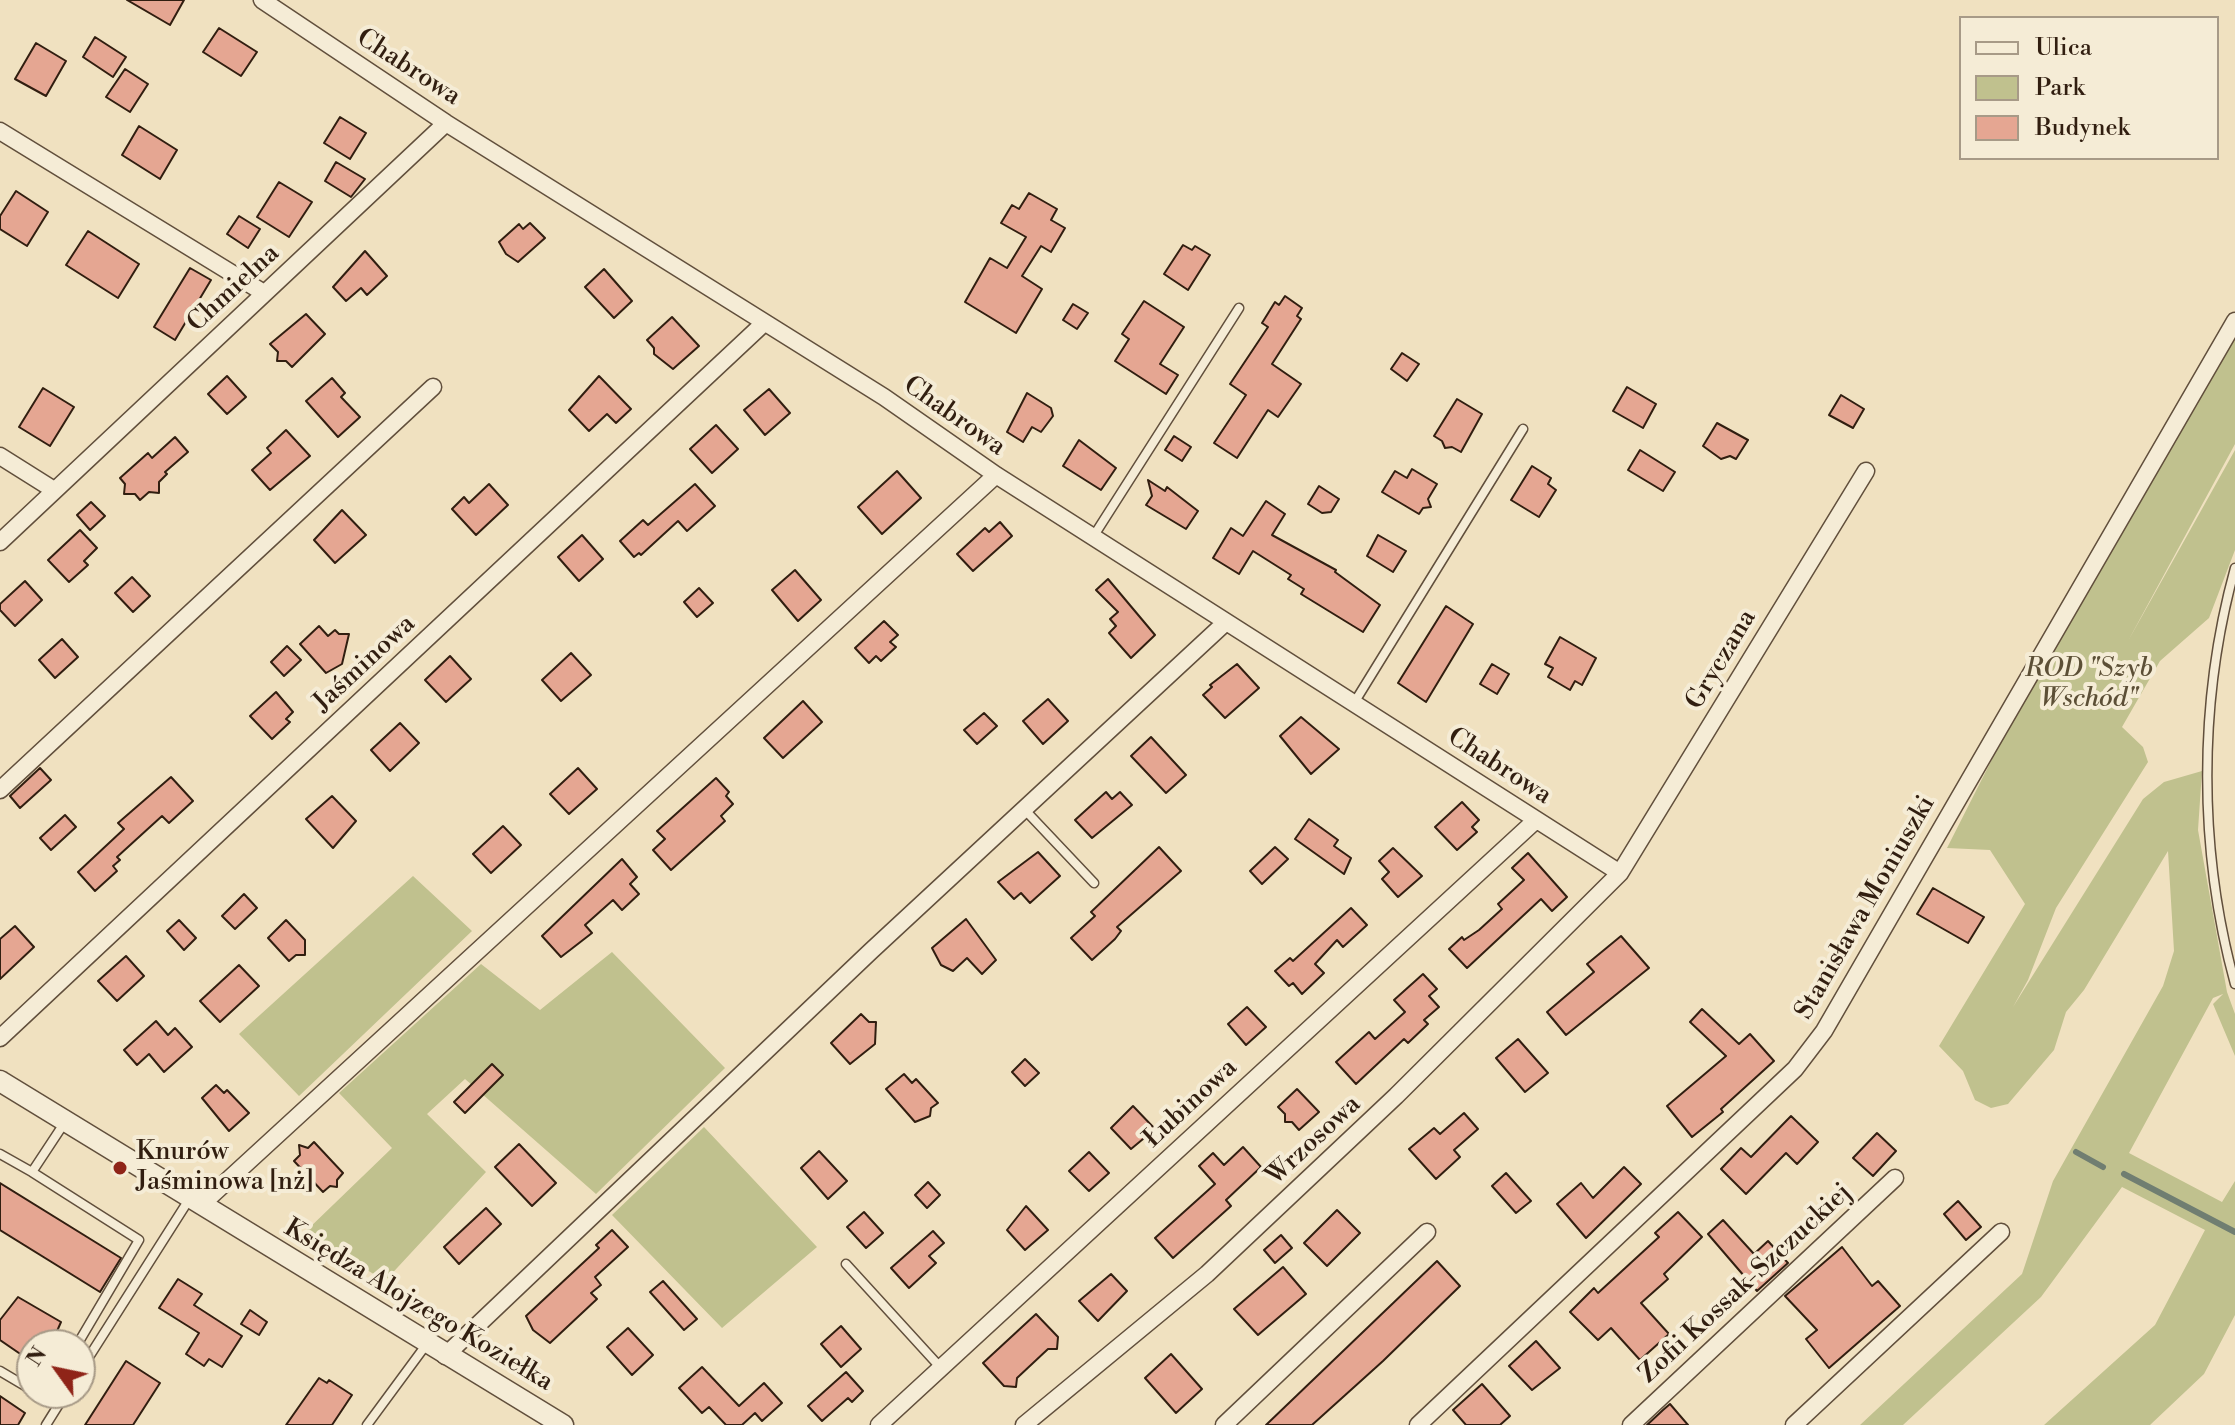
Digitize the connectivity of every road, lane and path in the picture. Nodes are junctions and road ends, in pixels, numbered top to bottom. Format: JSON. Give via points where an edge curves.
{"nodes":[{"id":1,"x":262,"y":0,"type":"edge"},
{"id":2,"x":446,"y":123,"type":"junction"},
{"id":3,"x":0,"y":131,"type":"edge"},
{"id":4,"x":264,"y":293,"type":"junction"},
{"id":5,"x":1239,"y":308,"type":"dead end"},
{"id":6,"x":2235,"y":321,"type":"edge"},
{"id":7,"x":763,"y":324,"type":"junction"},
{"id":8,"x":433,"y":387,"type":"dead end"},
{"id":9,"x":1523,"y":429,"type":"dead end"},
{"id":10,"x":0,"y":456,"type":"edge"},
{"id":11,"x":1866,"y":471,"type":"dead end"},
{"id":12,"x":996,"y":475,"type":"junction"},
{"id":13,"x":54,"y":490,"type":"junction"},
{"id":14,"x":1093,"y":537,"type":"junction"},
{"id":15,"x":0,"y":542,"type":"edge"},
{"id":16,"x":2235,"y":568,"type":"edge"},
{"id":17,"x":1226,"y":622,"type":"junction"},
{"id":18,"x":1354,"y":703,"type":"junction"},
{"id":19,"x":0,"y":790,"type":"edge"},
{"id":20,"x":1023,"y":808,"type":"junction"},
{"id":21,"x":1536,"y":820,"type":"junction"},
{"id":22,"x":1620,"y":873,"type":"junction"},
{"id":23,"x":1094,"y":883,"type":"dead end"},
{"id":24,"x":2235,"y":984,"type":"edge"},
{"id":25,"x":0,"y":1038,"type":"edge"},
{"id":26,"x":0,"y":1081,"type":"edge"},
{"id":27,"x":66,"y":1121,"type":"junction"},
{"id":28,"x":0,"y":1154,"type":"edge"},
{"id":29,"x":32,"y":1172,"type":"junction"},
{"id":30,"x":1895,"y":1178,"type":"dead end"},
{"id":31,"x":196,"y":1201,"type":"junction"},
{"id":32,"x":1427,"y":1232,"type":"dead end"},
{"id":33,"x":2001,"y":1232,"type":"dead end"},
{"id":34,"x":846,"y":1264,"type":"dead end"},
{"id":35,"x":86,"y":1329,"type":"edge"},
{"id":36,"x":426,"y":1345,"type":"junction"},
{"id":37,"x":96,"y":1348,"type":"edge"},
{"id":38,"x":445,"y":1356,"type":"junction"},
{"id":39,"x":940,"y":1367,"type":"junction"},
{"id":40,"x":1802,"y":1422,"type":"edge"},
{"id":41,"x":367,"y":1425,"type":"edge"},
{"id":42,"x":563,"y":1425,"type":"edge"},
{"id":43,"x":879,"y":1425,"type":"edge"},
{"id":44,"x":1024,"y":1425,"type":"edge"},
{"id":45,"x":1224,"y":1425,"type":"edge"},
{"id":46,"x":1418,"y":1425,"type":"edge"},
{"id":47,"x":1631,"y":1425,"type":"edge"}],
"edges":[{"from":1,"to":2,"type":"street","name":"Chabrowa"},
{"from":2,"to":4,"type":"street","name":"Chmielna"},
{"from":2,"to":7,"type":"street","name":"Chabrowa"},
{"from":3,"to":4,"type":"street"},
{"from":4,"to":13,"type":"street","name":"Chmielna"},
{"from":5,"to":14,"type":"lane"},
{"from":6,"to":46,"type":"street","name":"Stanisława Moniuszki","via":[[1824,1031],[1795,1069]]},
{"from":7,"to":12,"type":"street","name":"Chabrowa","via":[[884,397]]},
{"from":7,"to":25,"type":"street","name":"Jaśminowa"},
{"from":8,"to":19,"type":"street"},
{"from":9,"to":18,"type":"lane"},
{"from":10,"to":13,"type":"street"},
{"from":11,"to":22,"type":"street","name":"Gryczana"},
{"from":12,"to":14,"type":"street","name":"Chabrowa"},
{"from":12,"to":31,"type":"street"},
{"from":13,"to":15,"type":"street","name":"Chmielna"},
{"from":14,"to":17,"type":"street","name":"Chabrowa"},
{"from":16,"to":24,"type":"lane","via":[[2208,721],[2208,833]]},
{"from":17,"to":18,"type":"street","name":"Chabrowa"},
{"from":17,"to":20,"type":"street"},
{"from":18,"to":21,"type":"street","name":"Chabrowa"},
{"from":20,"to":23,"type":"lane"},
{"from":20,"to":38,"type":"street"},
{"from":21,"to":22,"type":"street","name":"Chabrowa"},
{"from":21,"to":39,"type":"street","name":"Łubinowa"},
{"from":22,"to":44,"type":"street","name":"Wrzosowa","via":[[1207,1274]]},
{"from":26,"to":27,"type":"street","name":"Księdza Alojzego Koziełka"},
{"from":27,"to":29,"type":"lane"},
{"from":27,"to":31,"type":"street","name":"Księdza Alojzego Koziełka"},
{"from":28,"to":29,"type":"lane"},
{"from":29,"to":35,"type":"lane","via":[[139,1240]]},
{"from":30,"to":47,"type":"street","name":"Zofii Kossak-Szczuckiej"},
{"from":31,"to":36,"type":"street","name":"Księdza Alojzego Koziełka"},
{"from":31,"to":37,"type":"lane"},
{"from":32,"to":45,"type":"street"},
{"from":33,"to":40,"type":"street"},
{"from":34,"to":39,"type":"lane"},
{"from":36,"to":38,"type":"street","name":"Księdza Alojzego Koziełka"},
{"from":36,"to":41,"type":"lane"},
{"from":38,"to":42,"type":"street","name":"Księdza Alojzego Koziełka"},
{"from":39,"to":43,"type":"street","name":"Łubinowa"}]}
